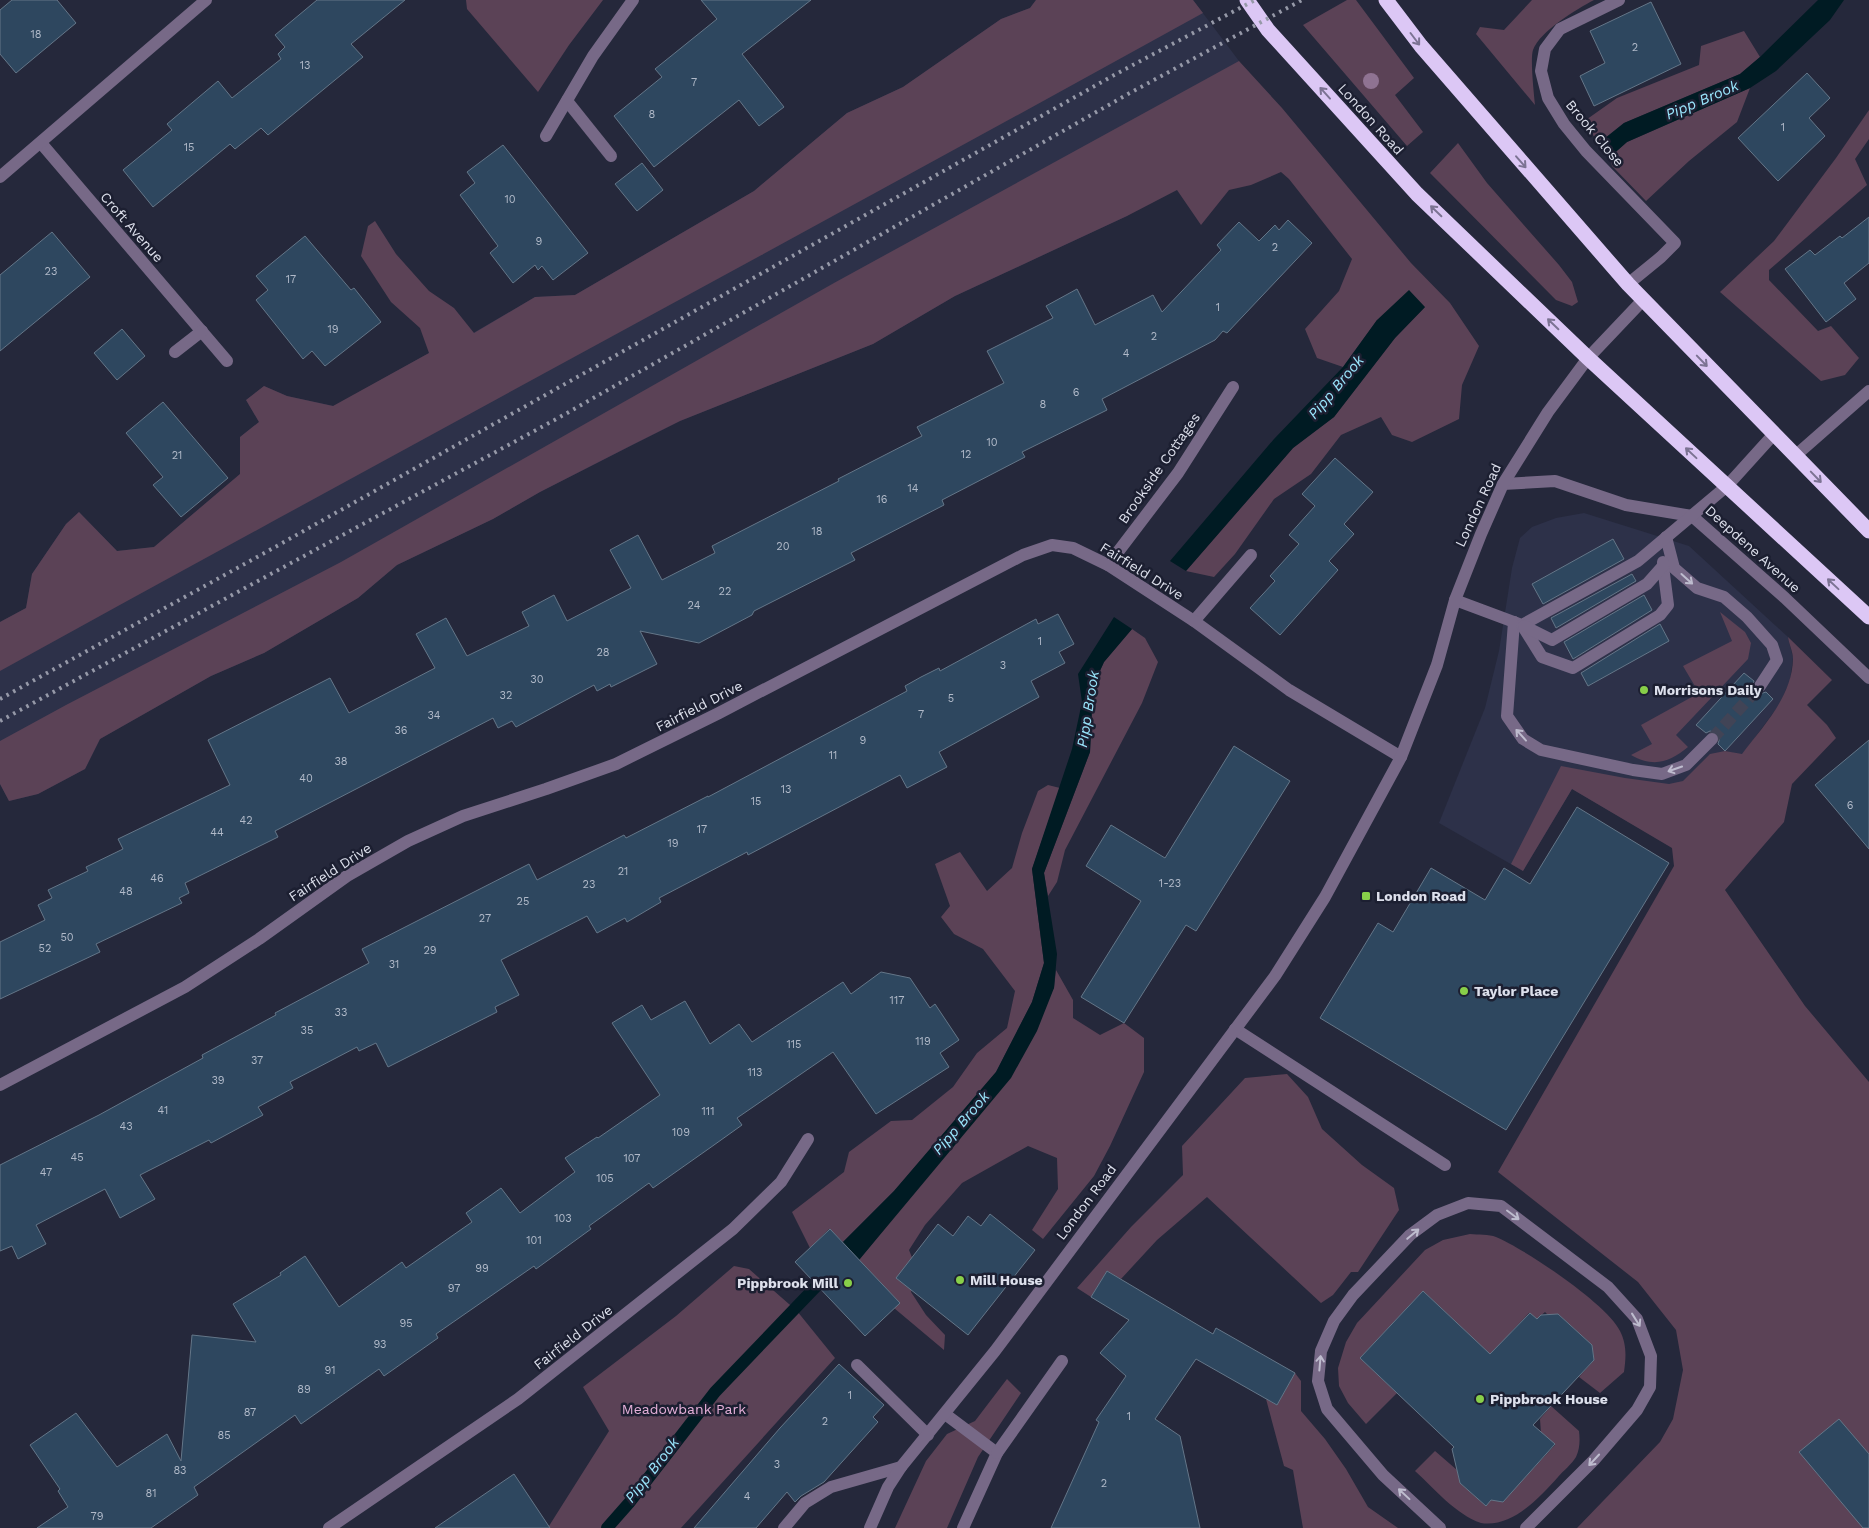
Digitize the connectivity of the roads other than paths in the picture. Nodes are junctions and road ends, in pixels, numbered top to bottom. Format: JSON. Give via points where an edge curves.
{"nodes":[{"id":1,"x":206,"y":0,"type":"edge"},
{"id":2,"x":633,"y":0,"type":"edge"},
{"id":3,"x":1247,"y":0,"type":"edge"},
{"id":4,"x":1386,"y":0,"type":"edge"},
{"id":5,"x":1619,"y":0,"type":"edge"},
{"id":6,"x":567,"y":101,"type":"junction"},
{"id":7,"x":546,"y":136,"type":"dead end"},
{"id":8,"x":41,"y":143,"type":"junction"},
{"id":9,"x":611,"y":156,"type":"dead end"},
{"id":10,"x":0,"y":177,"type":"edge"},
{"id":11,"x":1628,"y":284,"type":"junction"},
{"id":12,"x":1643,"y":300,"type":"junction"},
{"id":13,"x":202,"y":331,"type":"junction"},
{"id":14,"x":175,"y":352,"type":"dead end"},
{"id":15,"x":1588,"y":358,"type":"junction"},
{"id":16,"x":228,"y":361,"type":"dead end"},
{"id":17,"x":1232,"y":387,"type":"dead end"},
{"id":18,"x":1869,"y":391,"type":"edge"},
{"id":19,"x":1774,"y":434,"type":"junction"},
{"id":20,"x":1795,"y":456,"type":"junction"},
{"id":21,"x":1503,"y":484,"type":"junction"},
{"id":22,"x":1727,"y":486,"type":"junction"},
{"id":23,"x":1692,"y":516,"type":"junction"},
{"id":24,"x":1869,"y":531,"type":"edge"},
{"id":25,"x":1666,"y":537,"type":"junction"},
{"id":26,"x":1251,"y":555,"type":"dead end"},
{"id":27,"x":1108,"y":565,"type":"junction"},
{"id":28,"x":1663,"y":566,"type":"junction"},
{"id":29,"x":1455,"y":600,"type":"junction"},
{"id":30,"x":1869,"y":617,"type":"edge"},
{"id":31,"x":1194,"y":621,"type":"junction"},
{"id":32,"x":1518,"y":623,"type":"junction"},
{"id":33,"x":1869,"y":678,"type":"edge"},
{"id":34,"x":1760,"y":686,"type":"tunnel mouth"},
{"id":35,"x":1712,"y":739,"type":"tunnel mouth"},
{"id":36,"x":1400,"y":758,"type":"junction"},
{"id":37,"x":1235,"y":1030,"type":"junction"},
{"id":38,"x":0,"y":1085,"type":"edge"},
{"id":39,"x":808,"y":1139,"type":"dead end"},
{"id":40,"x":1445,"y":1165,"type":"dead end"},
{"id":41,"x":1062,"y":1361,"type":"dead end"},
{"id":42,"x":858,"y":1365,"type":"dead end"},
{"id":43,"x":945,"y":1414,"type":"junction"},
{"id":44,"x":928,"y":1435,"type":"junction"},
{"id":45,"x":997,"y":1453,"type":"junction"},
{"id":46,"x":901,"y":1467,"type":"junction"},
{"id":47,"x":329,"y":1528,"type":"edge"},
{"id":48,"x":784,"y":1528,"type":"edge"},
{"id":49,"x":870,"y":1528,"type":"edge"},
{"id":50,"x":963,"y":1528,"type":"edge"},
{"id":51,"x":1440,"y":1528,"type":"edge"},
{"id":52,"x":1526,"y":1528,"type":"edge"}],
"edges":[{"from":1,"to":8,"type":"street"},
{"from":2,"to":6,"type":"street","via":[[593,56]]},
{"from":15,"to":3,"type":"highway","name":"London Road","one_way":true,"via":[[1417,194],[1268,30]]},
{"from":4,"to":11,"type":"highway","one_way":true,"via":[[1421,46]]},
{"from":5,"to":11,"type":"street","name":"Brook Close","via":[[1560,30],[1545,49],[1541,72],[1548,98],[1564,124],[1675,243]]},
{"from":6,"to":7,"type":"street"},
{"from":6,"to":9,"type":"street"},
{"from":8,"to":10,"type":"street"},
{"from":8,"to":13,"type":"street","name":"Croft Avenue"},
{"from":11,"to":12,"type":"highway"},
{"from":12,"to":15,"type":"street","name":"London Road"},
{"from":12,"to":19,"type":"highway","one_way":true},
{"from":13,"to":14,"type":"street"},
{"from":13,"to":16,"type":"street","name":"Croft Avenue"},
{"from":15,"to":21,"type":"street","name":"London Road","via":[[1548,412]]},
{"from":22,"to":15,"type":"highway","name":"Deepdene Avenue","one_way":true},
{"from":17,"to":27,"type":"street","name":"Brookside Cottages","via":[[1178,472]]},
{"from":18,"to":20,"type":"street"},
{"from":19,"to":20,"type":"highway"},
{"from":19,"to":22,"type":"street"},
{"from":20,"to":24,"type":"highway","one_way":true},
{"from":21,"to":23,"type":"street","name":"Deepdene Avenue","via":[[1555,480],[1626,505]]},
{"from":21,"to":29,"type":"street","name":"London Road"},
{"from":22,"to":23,"type":"street"},
{"from":30,"to":22,"type":"highway","name":"Deepdene Avenue","one_way":true},
{"from":23,"to":25,"type":"street"},
{"from":23,"to":33,"type":"street","name":"Deepdene Avenue"},
{"from":25,"to":28,"type":"street"},
{"from":25,"to":32,"type":"street","via":[[1638,561]]},
{"from":25,"to":34,"type":"street","one_way":true,"via":[[1674,568],[1696,588],[1724,597],[1772,645],[1777,660]]},
{"from":26,"to":31,"type":"street"},
{"from":27,"to":31,"type":"street","name":"Fairfield Drive"},
{"from":27,"to":38,"type":"street","name":"Fairfield Drive","via":[[1073,548],[1052,545],[1023,555],[616,764],[463,816],[408,841],[347,876],[185,987]]},
{"from":28,"to":32,"type":"street","via":[[1647,584],[1552,640]]},
{"from":28,"to":32,"type":"street","via":[[1668,605],[1660,616],[1573,668],[1542,657]]},
{"from":29,"to":32,"type":"street"},
{"from":29,"to":36,"type":"street","name":"London Road","via":[[1437,665]]},
{"from":31,"to":36,"type":"street","name":"Fairfield Drive","via":[[1289,690]]},
{"from":35,"to":32,"type":"street","one_way":true,"via":[[1686,766],[1662,774],[1541,750],[1523,739],[1507,716]]},
{"from":36,"to":37,"type":"street","name":"London Road","via":[[1325,897],[1275,976]]},
{"from":37,"to":40,"type":"street"},
{"from":37,"to":43,"type":"street","name":"London Road"},
{"from":39,"to":47,"type":"street","name":"Fairfield Drive","via":[[781,1182],[732,1229],[518,1400]]},
{"from":41,"to":45,"type":"street"},
{"from":42,"to":44,"type":"street"},
{"from":43,"to":44,"type":"street","name":"London Road"},
{"from":43,"to":45,"type":"street"},
{"from":44,"to":46,"type":"street","name":"London Road"},
{"from":45,"to":50,"type":"street"},
{"from":46,"to":48,"type":"street","via":[[831,1487],[805,1503]]},
{"from":46,"to":49,"type":"street","name":"London Road","via":[[888,1487]]},
{"from":51,"to":52,"type":"street","one_way":true,"via":[[1383,1474],[1327,1409],[1318,1382],[1321,1352],[1334,1321],[1354,1295],[1410,1235],[1437,1215],[1468,1203],[1502,1206],[1608,1286],[1637,1320],[1651,1356],[1650,1387],[1637,1410],[1594,1460]]}]}
